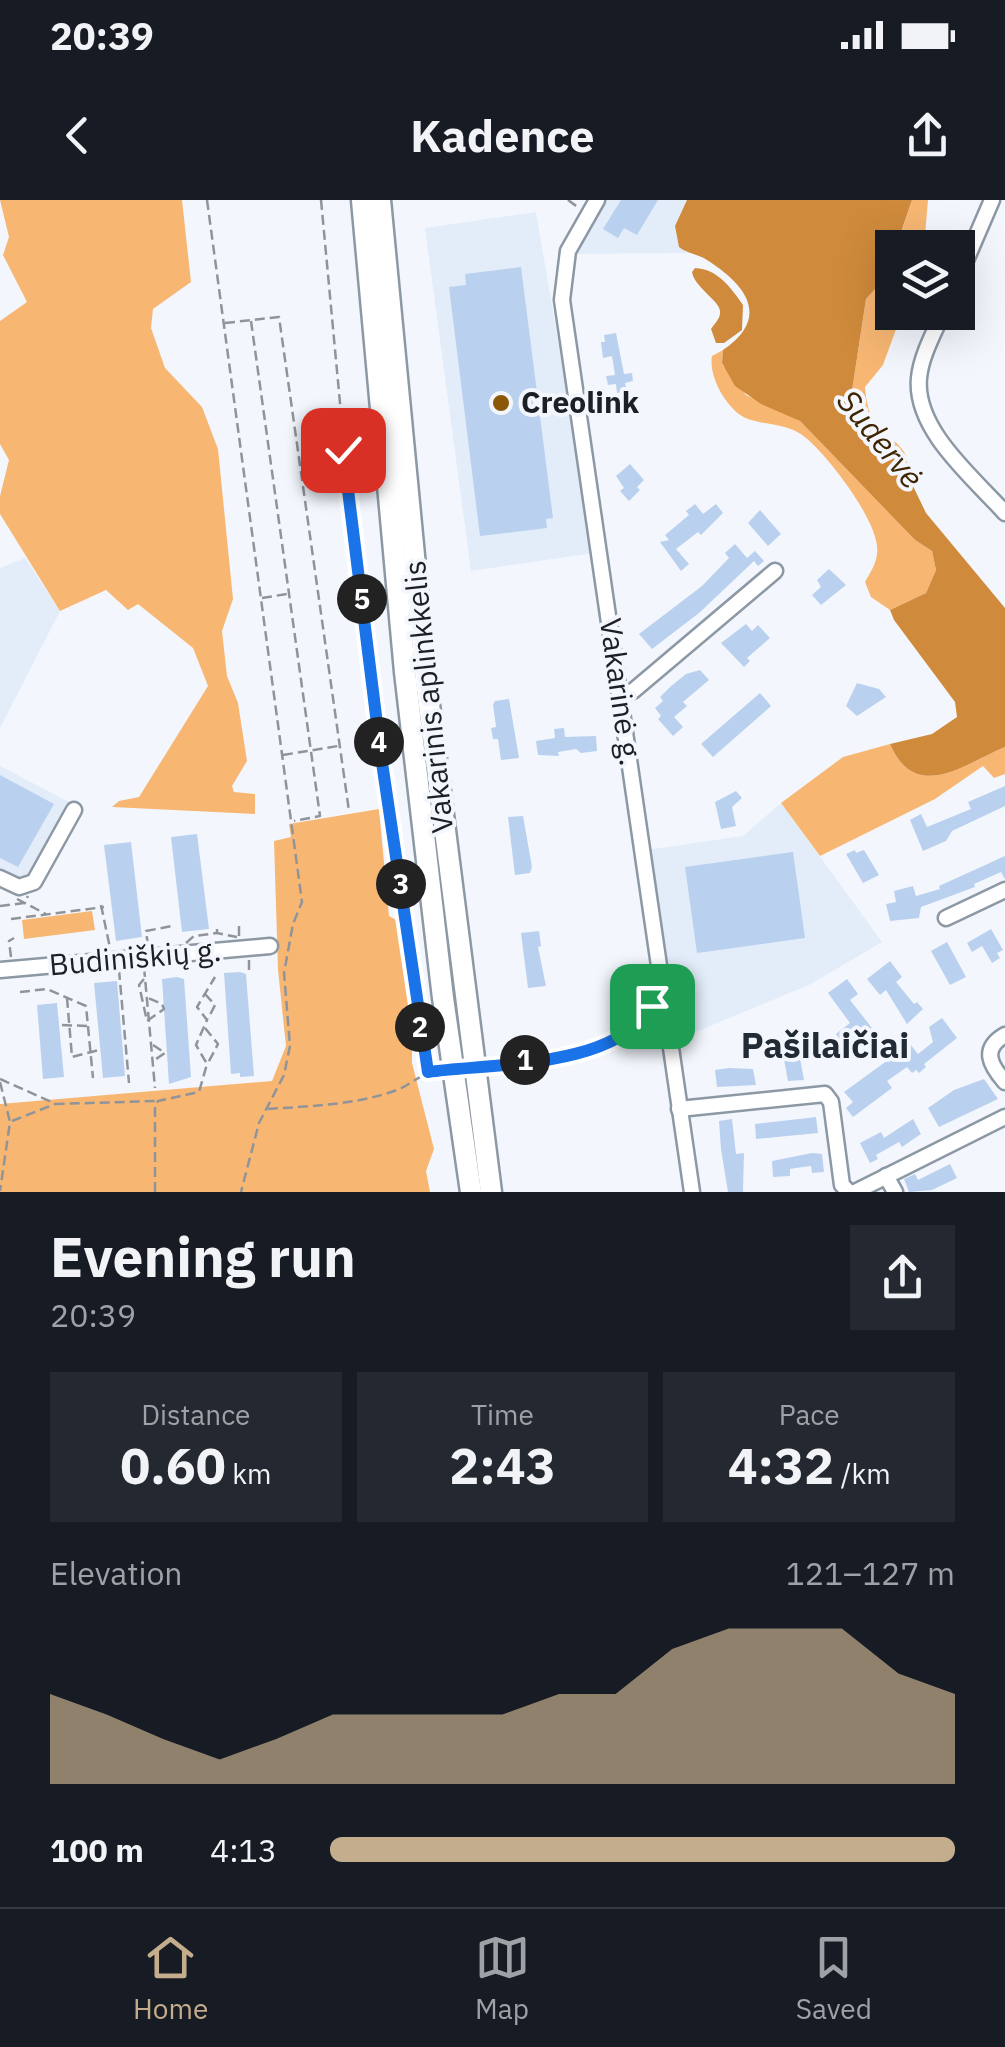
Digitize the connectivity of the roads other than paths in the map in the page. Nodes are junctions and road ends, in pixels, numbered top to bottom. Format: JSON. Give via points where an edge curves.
{"nodes":[{"id":1,"x":362,"y":200,"type":"edge"},
{"id":2,"x":380,"y":200,"type":"edge"},
{"id":3,"x":992,"y":200,"type":"edge"},
{"id":4,"x":593,"y":206,"type":"edge"},
{"id":5,"x":975,"y":240,"type":"edge"},
{"id":6,"x":936,"y":330,"type":"edge"},
{"id":7,"x":1005,"y":513,"type":"edge"},
{"id":8,"x":775,"y":571,"type":"dead end"},
{"id":9,"x":620,"y":695,"type":"junction"},
{"id":10,"x":74,"y":810,"type":"dead end"},
{"id":11,"x":0,"y":878,"type":"edge"},
{"id":12,"x":1005,"y":890,"type":"edge"},
{"id":13,"x":946,"y":918,"type":"dead end"},
{"id":14,"x":270,"y":946,"type":"dead end"},
{"id":15,"x":5,"y":964,"type":"edge"},
{"id":16,"x":1005,"y":1035,"type":"edge"},
{"id":17,"x":1005,"y":1082,"type":"edge"},
{"id":18,"x":680,"y":1109,"type":"junction"},
{"id":19,"x":1005,"y":1118,"type":"edge"},
{"id":20,"x":483,"y":1128,"type":"junction"},
{"id":21,"x":886,"y":1176,"type":"junction"},
{"id":22,"x":471,"y":1192,"type":"edge"},
{"id":23,"x":491,"y":1192,"type":"edge"},
{"id":24,"x":502,"y":1192,"type":"edge"},
{"id":25,"x":692,"y":1192,"type":"edge"},
{"id":26,"x":852,"y":1192,"type":"edge"},
{"id":27,"x":894,"y":1192,"type":"edge"}],
"edges":[{"from":1,"to":22,"type":"highway","name":"Vakarinis aplinkkelis","via":[[408,692]]},
{"from":2,"to":20,"type":"highway","name":"Vakarinis aplinkkelis","via":[[426,681]]},
{"from":3,"to":5,"type":"street"},
{"from":4,"to":9,"type":"street","name":"Vakarinė g.","via":[[568,251],[560,288]]},
{"from":6,"to":7,"type":"street","via":[[919,374],[920,401],[942,439]]},
{"from":8,"to":9,"type":"street"},
{"from":9,"to":18,"type":"street","name":"Vakarinė g."},
{"from":10,"to":11,"type":"street","via":[[28,886]]},
{"from":12,"to":13,"type":"street"},
{"from":14,"to":15,"type":"street","name":"Budiniškių g."},
{"from":16,"to":17,"type":"street","via":[[989,1050],[991,1066]]},
{"from":18,"to":25,"type":"street","name":"Vakarinė g."},
{"from":18,"to":26,"type":"street","via":[[826,1094],[842,1184]]},
{"from":19,"to":21,"type":"street"},
{"from":20,"to":23,"type":"highway","name":"Vakarinis aplinkkelis"},
{"from":20,"to":24,"type":"highway"},
{"from":21,"to":26,"type":"street"},
{"from":21,"to":27,"type":"street"}]}
